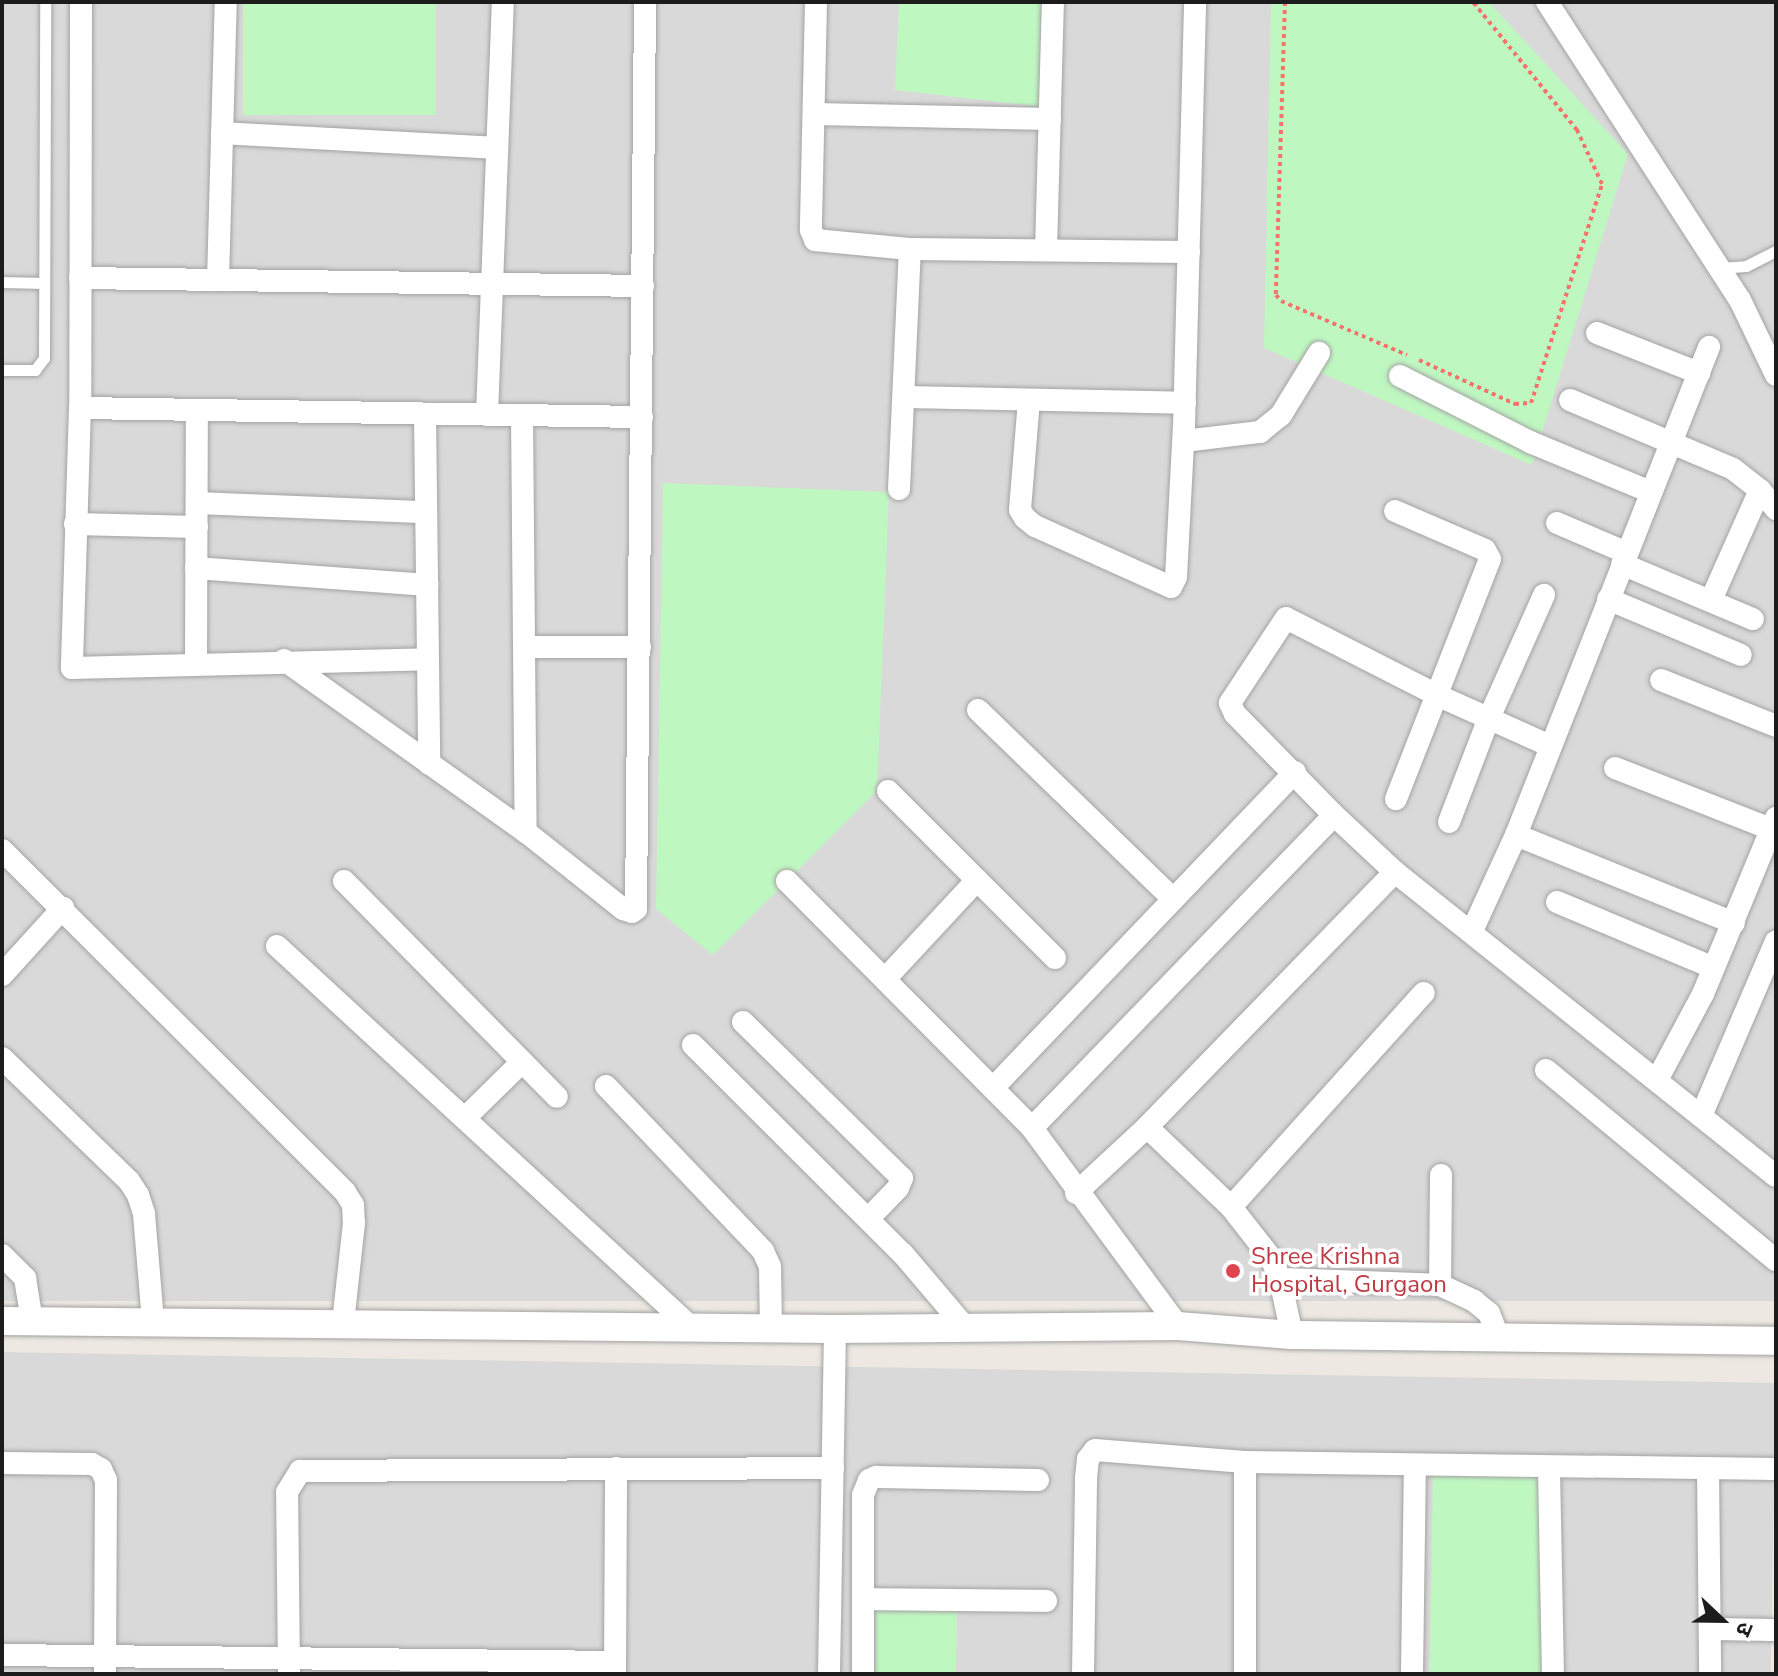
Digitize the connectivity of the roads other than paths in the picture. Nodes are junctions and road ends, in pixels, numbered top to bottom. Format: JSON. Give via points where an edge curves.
{"nodes":[{"id":1,"x":45,"y":2,"type":"edge"},
{"id":2,"x":81,"y":2,"type":"edge"},
{"id":3,"x":226,"y":2,"type":"edge"},
{"id":4,"x":503,"y":2,"type":"edge"},
{"id":5,"x":645,"y":2,"type":"edge"},
{"id":6,"x":816,"y":2,"type":"edge"},
{"id":7,"x":1053,"y":2,"type":"edge"},
{"id":8,"x":1195,"y":2,"type":"edge"},
{"id":9,"x":1547,"y":2,"type":"edge"},
{"id":10,"x":815,"y":114,"type":"junction"},
{"id":11,"x":1050,"y":119,"type":"junction"},
{"id":12,"x":222,"y":133,"type":"junction"},
{"id":13,"x":497,"y":148,"type":"junction"},
{"id":14,"x":910,"y":249,"type":"junction"},
{"id":15,"x":1046,"y":250,"type":"junction"},
{"id":16,"x":1776,"y":251,"type":"edge"},
{"id":17,"x":1189,"y":252,"type":"junction"},
{"id":18,"x":1719,"y":268,"type":"junction"},
{"id":19,"x":80,"y":278,"type":"junction"},
{"id":20,"x":218,"y":280,"type":"junction"},
{"id":21,"x":2,"y":282,"type":"edge"},
{"id":22,"x":44,"y":283,"type":"junction"},
{"id":23,"x":492,"y":284,"type":"junction"},
{"id":24,"x":643,"y":286,"type":"junction"},
{"id":25,"x":1597,"y":333,"type":"dead end"},
{"id":26,"x":1709,"y":347,"type":"dead end"},
{"id":27,"x":1319,"y":353,"type":"dead end"},
{"id":28,"x":2,"y":370,"type":"edge"},
{"id":29,"x":1699,"y":373,"type":"junction"},
{"id":30,"x":1776,"y":375,"type":"edge"},
{"id":31,"x":1400,"y":376,"type":"dead end"},
{"id":32,"x":905,"y":397,"type":"junction"},
{"id":33,"x":1029,"y":400,"type":"junction"},
{"id":34,"x":1570,"y":400,"type":"dead end"},
{"id":35,"x":1185,"y":403,"type":"junction"},
{"id":36,"x":80,"y":408,"type":"junction"},
{"id":37,"x":197,"y":410,"type":"junction"},
{"id":38,"x":425,"y":414,"type":"junction"},
{"id":39,"x":487,"y":415,"type":"junction"},
{"id":40,"x":522,"y":415,"type":"junction"},
{"id":41,"x":642,"y":417,"type":"junction"},
{"id":42,"x":1184,"y":441,"type":"junction"},
{"id":43,"x":1673,"y":441,"type":"junction"},
{"id":44,"x":899,"y":489,"type":"dead end"},
{"id":45,"x":1760,"y":490,"type":"junction"},
{"id":46,"x":1651,"y":492,"type":"junction"},
{"id":47,"x":197,"y":503,"type":"junction"},
{"id":48,"x":1776,"y":509,"type":"edge"},
{"id":49,"x":1395,"y":511,"type":"dead end"},
{"id":50,"x":426,"y":512,"type":"junction"},
{"id":51,"x":1557,"y":523,"type":"dead end"},
{"id":52,"x":75,"y":524,"type":"junction"},
{"id":53,"x":197,"y":527,"type":"junction"},
{"id":54,"x":1625,"y":558,"type":"junction"},
{"id":55,"x":196,"y":568,"type":"junction"},
{"id":56,"x":427,"y":585,"type":"junction"},
{"id":57,"x":1544,"y":595,"type":"dead end"},
{"id":58,"x":1608,"y":599,"type":"junction"},
{"id":59,"x":1711,"y":600,"type":"junction"},
{"id":60,"x":1753,"y":619,"type":"dead end"},
{"id":61,"x":524,"y":647,"type":"junction"},
{"id":62,"x":640,"y":647,"type":"junction"},
{"id":63,"x":1741,"y":655,"type":"dead end"},
{"id":64,"x":428,"y":659,"type":"junction"},
{"id":65,"x":284,"y":660,"type":"junction"},
{"id":66,"x":196,"y":664,"type":"junction"},
{"id":67,"x":1661,"y":680,"type":"dead end"},
{"id":68,"x":1437,"y":695,"type":"junction"},
{"id":69,"x":978,"y":710,"type":"dead end"},
{"id":70,"x":1489,"y":718,"type":"junction"},
{"id":71,"x":1776,"y":726,"type":"edge"},
{"id":72,"x":1548,"y":745,"type":"junction"},
{"id":73,"x":429,"y":764,"type":"junction"},
{"id":74,"x":1615,"y":768,"type":"dead end"},
{"id":75,"x":1295,"y":772,"type":"junction"},
{"id":76,"x":888,"y":791,"type":"dead end"},
{"id":77,"x":1396,"y":799,"type":"dead end"},
{"id":78,"x":1334,"y":815,"type":"junction"},
{"id":79,"x":1449,"y":822,"type":"dead end"},
{"id":80,"x":1774,"y":823,"type":"edge"},
{"id":81,"x":526,"y":832,"type":"junction"},
{"id":82,"x":1516,"y":835,"type":"junction"},
{"id":83,"x":2,"y":850,"type":"edge"},
{"id":84,"x":1395,"y":872,"type":"junction"},
{"id":85,"x":977,"y":880,"type":"junction"},
{"id":86,"x":344,"y":881,"type":"dead end"},
{"id":87,"x":787,"y":881,"type":"dead end"},
{"id":88,"x":1172,"y":898,"type":"junction"},
{"id":89,"x":1557,"y":902,"type":"dead end"},
{"id":90,"x":63,"y":908,"type":"junction"},
{"id":91,"x":1734,"y":923,"type":"junction"},
{"id":92,"x":1472,"y":931,"type":"junction"},
{"id":93,"x":1776,"y":941,"type":"edge"},
{"id":94,"x":277,"y":946,"type":"dead end"},
{"id":95,"x":1055,"y":958,"type":"dead end"},
{"id":96,"x":1714,"y":968,"type":"junction"},
{"id":97,"x":2,"y":975,"type":"edge"},
{"id":98,"x":886,"y":978,"type":"junction"},
{"id":99,"x":1424,"y":993,"type":"dead end"},
{"id":100,"x":743,"y":1022,"type":"dead end"},
{"id":101,"x":693,"y":1045,"type":"dead end"},
{"id":102,"x":2,"y":1058,"type":"edge"},
{"id":103,"x":522,"y":1062,"type":"junction"},
{"id":104,"x":1546,"y":1070,"type":"dead end"},
{"id":105,"x":1657,"y":1080,"type":"junction"},
{"id":106,"x":606,"y":1086,"type":"dead end"},
{"id":107,"x":993,"y":1088,"type":"junction"},
{"id":108,"x":557,"y":1097,"type":"dead end"},
{"id":109,"x":1701,"y":1116,"type":"junction"},
{"id":110,"x":465,"y":1118,"type":"junction"},
{"id":111,"x":1147,"y":1127,"type":"junction"},
{"id":112,"x":1032,"y":1128,"type":"junction"},
{"id":113,"x":1441,"y":1175,"type":"dead end"},
{"id":114,"x":1776,"y":1176,"type":"edge"},
{"id":115,"x":1076,"y":1193,"type":"junction"},
{"id":116,"x":1231,"y":1207,"type":"junction"},
{"id":117,"x":868,"y":1219,"type":"junction"},
{"id":118,"x":2,"y":1255,"type":"edge"},
{"id":119,"x":1776,"y":1260,"type":"edge"},
{"id":120,"x":1280,"y":1279,"type":"junction"},
{"id":121,"x":1440,"y":1285,"type":"junction"},
{"id":122,"x":2,"y":1321,"type":"edge"},
{"id":123,"x":32,"y":1321,"type":"junction"},
{"id":124,"x":153,"y":1321,"type":"junction"},
{"id":125,"x":343,"y":1323,"type":"junction"},
{"id":126,"x":1178,"y":1326,"type":"junction"},
{"id":127,"x":965,"y":1327,"type":"junction"},
{"id":128,"x":692,"y":1328,"type":"junction"},
{"id":129,"x":771,"y":1328,"type":"junction"},
{"id":130,"x":835,"y":1329,"type":"junction"},
{"id":131,"x":1292,"y":1335,"type":"junction"},
{"id":132,"x":1498,"y":1337,"type":"junction"},
{"id":133,"x":1776,"y":1341,"type":"edge"},
{"id":134,"x":1245,"y":1462,"type":"junction"},
{"id":135,"x":2,"y":1463,"type":"edge"},
{"id":136,"x":1415,"y":1466,"type":"junction"},
{"id":137,"x":616,"y":1468,"type":"junction"},
{"id":138,"x":833,"y":1468,"type":"junction"},
{"id":139,"x":1549,"y":1468,"type":"junction"},
{"id":140,"x":1708,"y":1468,"type":"junction"},
{"id":141,"x":1776,"y":1469,"type":"edge"},
{"id":142,"x":1038,"y":1480,"type":"dead end"},
{"id":143,"x":864,"y":1599,"type":"junction"},
{"id":144,"x":1046,"y":1601,"type":"dead end"},
{"id":145,"x":1710,"y":1629,"type":"junction"},
{"id":146,"x":1776,"y":1630,"type":"edge"},
{"id":147,"x":2,"y":1655,"type":"edge"},
{"id":148,"x":105,"y":1665,"type":"edge"},
{"id":149,"x":289,"y":1667,"type":"edge"},
{"id":150,"x":483,"y":1667,"type":"edge"},
{"id":151,"x":615,"y":1668,"type":"edge"},
{"id":152,"x":829,"y":1674,"type":"edge"},
{"id":153,"x":863,"y":1674,"type":"edge"},
{"id":154,"x":1083,"y":1674,"type":"edge"},
{"id":155,"x":1245,"y":1674,"type":"edge"},
{"id":156,"x":1412,"y":1674,"type":"edge"},
{"id":157,"x":1553,"y":1674,"type":"edge"},
{"id":158,"x":1710,"y":1674,"type":"edge"}],
"edges":[{"from":1,"to":22,"type":"lane"},
{"from":2,"to":19,"type":"street"},
{"from":3,"to":12,"type":"street"},
{"from":4,"to":13,"type":"street"},
{"from":5,"to":24,"type":"street"},
{"from":6,"to":10,"type":"street"},
{"from":7,"to":11,"type":"street"},
{"from":8,"to":17,"type":"street"},
{"from":9,"to":18,"type":"street"},
{"from":10,"to":11,"type":"street"},
{"from":10,"to":14,"type":"street","via":[[815,240]]},
{"from":11,"to":15,"type":"street"},
{"from":12,"to":13,"type":"street"},
{"from":12,"to":20,"type":"street"},
{"from":13,"to":23,"type":"street"},
{"from":14,"to":15,"type":"street"},
{"from":14,"to":32,"type":"street"},
{"from":15,"to":17,"type":"street"},
{"from":16,"to":18,"type":"lane","via":[[1746,266]]},
{"from":17,"to":35,"type":"street"},
{"from":18,"to":30,"type":"street"},
{"from":19,"to":20,"type":"street"},
{"from":19,"to":36,"type":"street"},
{"from":20,"to":23,"type":"street"},
{"from":21,"to":22,"type":"lane"},
{"from":22,"to":28,"type":"lane","via":[[41,365],[28,371]]},
{"from":23,"to":24,"type":"street"},
{"from":23,"to":39,"type":"street"},
{"from":24,"to":41,"type":"street"},
{"from":25,"to":29,"type":"street"},
{"from":26,"to":29,"type":"street"},
{"from":27,"to":42,"type":"street","via":[[1281,415],[1260,432]]},
{"from":29,"to":43,"type":"street"},
{"from":31,"to":46,"type":"street","via":[[1530,442]]},
{"from":32,"to":33,"type":"street"},
{"from":32,"to":44,"type":"street"},
{"from":33,"to":35,"type":"street"},
{"from":33,"to":42,"type":"street","via":[[1020,510],[1025,518],[1166,587],[1176,577]]},
{"from":34,"to":43,"type":"street"},
{"from":35,"to":42,"type":"street"},
{"from":36,"to":37,"type":"street"},
{"from":36,"to":52,"type":"street"},
{"from":37,"to":38,"type":"street"},
{"from":37,"to":47,"type":"street"},
{"from":38,"to":39,"type":"street"},
{"from":38,"to":50,"type":"street"},
{"from":39,"to":40,"type":"street"},
{"from":40,"to":41,"type":"street"},
{"from":40,"to":61,"type":"street"},
{"from":41,"to":62,"type":"street"},
{"from":43,"to":45,"type":"street","via":[[1733,469]]},
{"from":43,"to":46,"type":"street"},
{"from":45,"to":48,"type":"street"},
{"from":45,"to":59,"type":"street"},
{"from":46,"to":54,"type":"street"},
{"from":47,"to":50,"type":"street"},
{"from":47,"to":53,"type":"street"},
{"from":49,"to":68,"type":"street","via":[[1489,553]]},
{"from":50,"to":56,"type":"street"},
{"from":51,"to":54,"type":"street"},
{"from":52,"to":53,"type":"street"},
{"from":52,"to":66,"type":"street","via":[[72,668]]},
{"from":53,"to":55,"type":"street"},
{"from":54,"to":58,"type":"street"},
{"from":54,"to":59,"type":"street"},
{"from":55,"to":56,"type":"street"},
{"from":55,"to":66,"type":"street"},
{"from":56,"to":64,"type":"street"},
{"from":57,"to":70,"type":"street"},
{"from":58,"to":63,"type":"street"},
{"from":58,"to":72,"type":"street"},
{"from":59,"to":60,"type":"street"},
{"from":61,"to":62,"type":"street"},
{"from":61,"to":81,"type":"street"},
{"from":62,"to":81,"type":"street","via":[[636,909],[623,909]]},
{"from":64,"to":65,"type":"street"},
{"from":64,"to":73,"type":"street"},
{"from":65,"to":66,"type":"street"},
{"from":65,"to":73,"type":"street"},
{"from":67,"to":71,"type":"street"},
{"from":68,"to":70,"type":"street"},
{"from":68,"to":75,"type":"street","via":[[1286,618],[1230,703]]},
{"from":68,"to":77,"type":"street"},
{"from":69,"to":88,"type":"street"},
{"from":70,"to":72,"type":"street"},
{"from":70,"to":79,"type":"street"},
{"from":72,"to":82,"type":"street"},
{"from":73,"to":81,"type":"street"},
{"from":74,"to":80,"type":"street"},
{"from":75,"to":78,"type":"street"},
{"from":75,"to":88,"type":"street"},
{"from":76,"to":85,"type":"street"},
{"from":78,"to":84,"type":"street"},
{"from":78,"to":112,"type":"street"},
{"from":80,"to":91,"type":"street"},
{"from":82,"to":91,"type":"street"},
{"from":82,"to":92,"type":"street"},
{"from":83,"to":90,"type":"street"},
{"from":84,"to":92,"type":"street"},
{"from":84,"to":111,"type":"street"},
{"from":85,"to":95,"type":"street"},
{"from":85,"to":98,"type":"street"},
{"from":86,"to":103,"type":"street"},
{"from":87,"to":98,"type":"street"},
{"from":88,"to":107,"type":"street"},
{"from":89,"to":96,"type":"street"},
{"from":90,"to":97,"type":"street"},
{"from":90,"to":125,"type":"street","via":[[345,1192],[353,1205],[354,1223]]},
{"from":91,"to":96,"type":"street"},
{"from":92,"to":105,"type":"street"},
{"from":93,"to":109,"type":"street"},
{"from":94,"to":110,"type":"street"},
{"from":96,"to":105,"type":"street"},
{"from":98,"to":107,"type":"street"},
{"from":99,"to":116,"type":"street"},
{"from":100,"to":117,"type":"street","via":[[902,1178]]},
{"from":101,"to":117,"type":"street"},
{"from":102,"to":124,"type":"street","via":[[138,1195]]},
{"from":103,"to":108,"type":"street"},
{"from":103,"to":110,"type":"street"},
{"from":104,"to":119,"type":"street"},
{"from":105,"to":109,"type":"street"},
{"from":106,"to":129,"type":"street","via":[[763,1251],[770,1267]]},
{"from":107,"to":112,"type":"street"},
{"from":109,"to":114,"type":"street"},
{"from":110,"to":128,"type":"street"},
{"from":111,"to":115,"type":"street"},
{"from":111,"to":116,"type":"street"},
{"from":112,"to":115,"type":"street"},
{"from":113,"to":121,"type":"street"},
{"from":115,"to":126,"type":"street"},
{"from":116,"to":120,"type":"street","via":[[1271,1258]]},
{"from":117,"to":127,"type":"street"},
{"from":118,"to":123,"type":"street","via":[[25,1278]]},
{"from":120,"to":121,"type":"street"},
{"from":120,"to":131,"type":"street"},
{"from":121,"to":132,"type":"street","via":[[1489,1313]]},
{"from":122,"to":123,"type":"street"},
{"from":123,"to":124,"type":"street"},
{"from":124,"to":125,"type":"street"},
{"from":125,"to":128,"type":"street"},
{"from":126,"to":127,"type":"street"},
{"from":126,"to":131,"type":"street"},
{"from":127,"to":130,"type":"street"},
{"from":128,"to":129,"type":"street"},
{"from":129,"to":130,"type":"street"},
{"from":130,"to":138,"type":"street"},
{"from":131,"to":132,"type":"street"},
{"from":132,"to":133,"type":"street"},
{"from":134,"to":136,"type":"street"},
{"from":134,"to":154,"type":"street","via":[[1091,1453],[1086,1478]]},
{"from":134,"to":155,"type":"street"},
{"from":135,"to":148,"type":"street","via":[[80,1463],[101,1469],[106,1480]]},
{"from":136,"to":139,"type":"street"},
{"from":136,"to":156,"type":"street"},
{"from":137,"to":138,"type":"street"},
{"from":137,"to":149,"type":"street","via":[[300,1471],[287,1492]]},
{"from":137,"to":151,"type":"street"},
{"from":138,"to":152,"type":"street"},
{"from":139,"to":140,"type":"street"},
{"from":139,"to":157,"type":"street"},
{"from":140,"to":141,"type":"street"},
{"from":140,"to":145,"type":"street"},
{"from":142,"to":143,"type":"street","via":[[869,1480],[863,1495]]},
{"from":143,"to":144,"type":"street"},
{"from":143,"to":153,"type":"street"},
{"from":145,"to":146,"type":"street"},
{"from":145,"to":158,"type":"street"},
{"from":147,"to":148,"type":"street"},
{"from":148,"to":149,"type":"street"},
{"from":149,"to":150,"type":"street"},
{"from":150,"to":151,"type":"street"}]}
